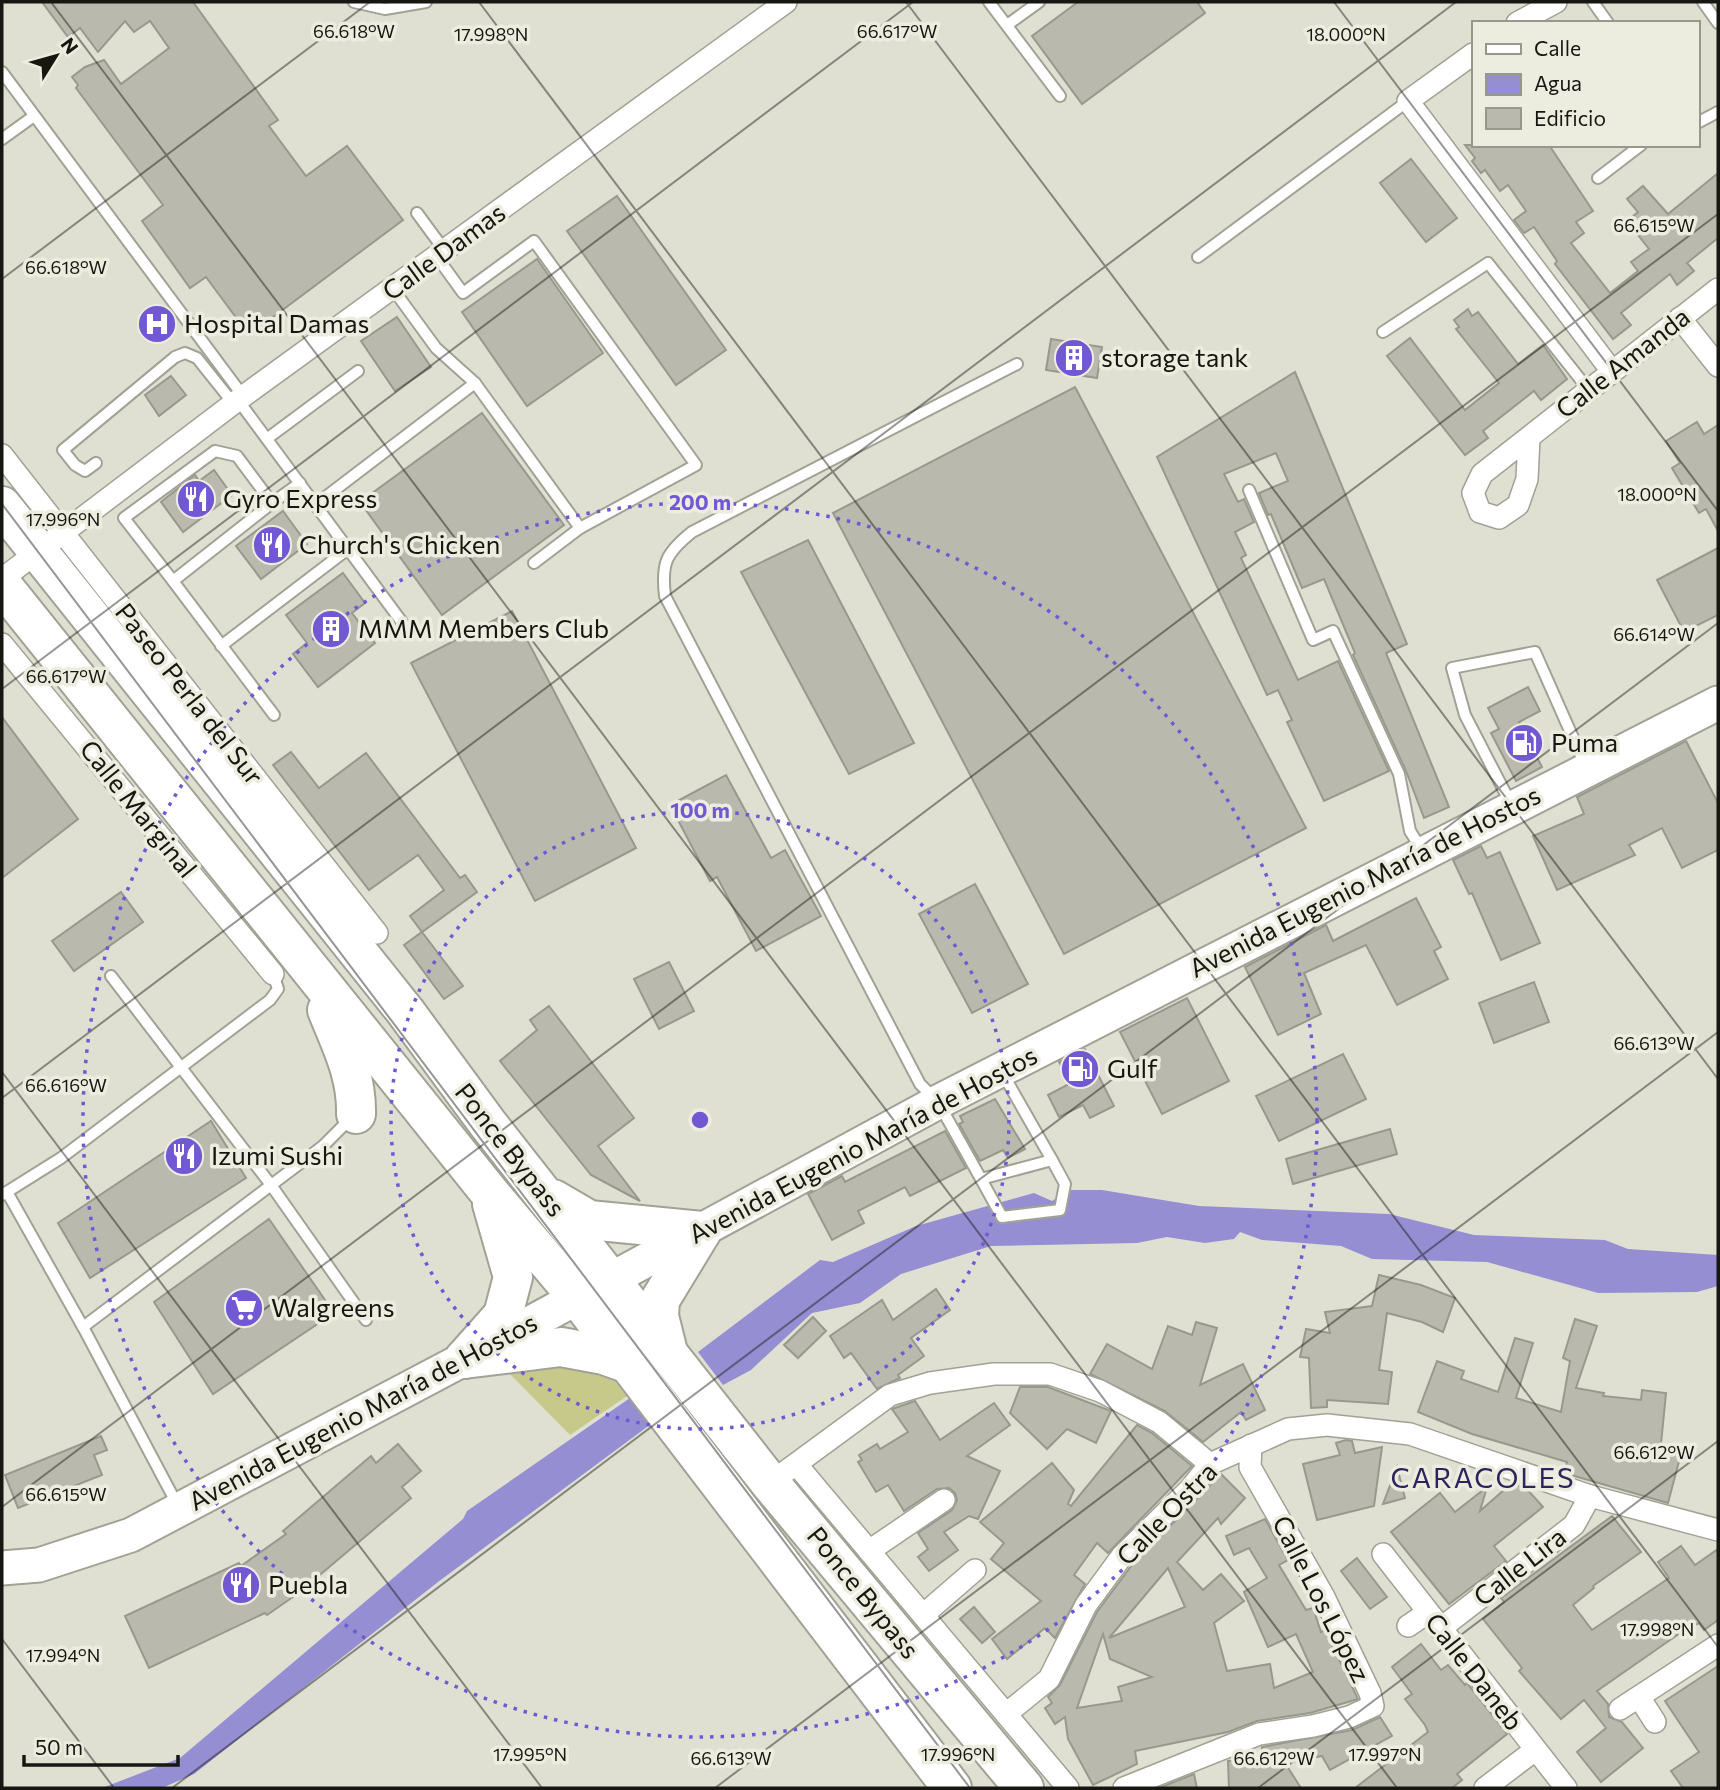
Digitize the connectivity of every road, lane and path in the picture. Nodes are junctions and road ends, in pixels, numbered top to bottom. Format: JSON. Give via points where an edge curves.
{"nodes":[{"id":1,"x":354,"y":2,"type":"edge"},
{"id":2,"x":426,"y":2,"type":"edge"},
{"id":3,"x":786,"y":2,"type":"edge"},
{"id":4,"x":989,"y":2,"type":"edge"},
{"id":5,"x":1039,"y":2,"type":"edge"},
{"id":6,"x":1556,"y":2,"type":"edge"},
{"id":7,"x":1593,"y":2,"type":"edge"},
{"id":8,"x":1703,"y":2,"type":"edge"},
{"id":9,"x":1521,"y":21,"type":"edge"},
{"id":10,"x":1607,"y":21,"type":"edge"},
{"id":11,"x":1718,"y":23,"type":"edge"},
{"id":12,"x":1006,"y":26,"type":"junction"},
{"id":13,"x":1472,"y":55,"type":"edge"},
{"id":14,"x":2,"y":72,"type":"edge"},
{"id":15,"x":1060,"y":96,"type":"dead end"},
{"id":16,"x":1408,"y":102,"type":"junction"},
{"id":17,"x":1718,"y":112,"type":"edge"},
{"id":18,"x":34,"y":116,"type":"junction"},
{"id":19,"x":1699,"y":122,"type":"edge"},
{"id":20,"x":2,"y":139,"type":"edge"},
{"id":21,"x":1638,"y":147,"type":"edge"},
{"id":22,"x":1598,"y":178,"type":"dead end"},
{"id":23,"x":417,"y":213,"type":"dead end"},
{"id":24,"x":441,"y":254,"type":"junction"},
{"id":25,"x":1198,"y":257,"type":"dead end"},
{"id":26,"x":393,"y":289,"type":"junction"},
{"id":27,"x":1718,"y":289,"type":"edge"},
{"id":28,"x":1680,"y":318,"type":"junction"},
{"id":29,"x":1383,"y":332,"type":"dead end"},
{"id":30,"x":1017,"y":364,"type":"dead end"},
{"id":31,"x":1718,"y":366,"type":"edge"},
{"id":32,"x":1611,"y":370,"type":"junction"},
{"id":33,"x":358,"y":371,"type":"dead end"},
{"id":34,"x":475,"y":383,"type":"junction"},
{"id":35,"x":1588,"y":388,"type":"junction"},
{"id":36,"x":238,"y":400,"type":"junction"},
{"id":37,"x":268,"y":438,"type":"junction"},
{"id":38,"x":1529,"y":438,"type":"dead end"},
{"id":39,"x":2,"y":455,"type":"edge"},
{"id":40,"x":96,"y":463,"type":"dead end"},
{"id":41,"x":300,"y":483,"type":"junction"},
{"id":42,"x":1250,"y":490,"type":"dead end"},
{"id":43,"x":272,"y":503,"type":"junction"},
{"id":44,"x":315,"y":505,"type":"junction"},
{"id":45,"x":2,"y":506,"type":"edge"},
{"id":46,"x":580,"y":528,"type":"junction"},
{"id":47,"x":50,"y":542,"type":"junction"},
{"id":48,"x":348,"y":549,"type":"junction"},
{"id":49,"x":534,"y":563,"type":"dead end"},
{"id":50,"x":2,"y":579,"type":"edge"},
{"id":51,"x":173,"y":581,"type":"junction"},
{"id":52,"x":2,"y":585,"type":"edge"},
{"id":53,"x":407,"y":629,"type":"dead end"},
{"id":54,"x":2,"y":644,"type":"edge"},
{"id":55,"x":221,"y":646,"type":"junction"},
{"id":56,"x":1718,"y":703,"type":"edge"},
{"id":57,"x":274,"y":715,"type":"dead end"},
{"id":58,"x":1587,"y":769,"type":"junction"},
{"id":59,"x":1513,"y":807,"type":"junction"},
{"id":60,"x":1424,"y":852,"type":"junction"},
{"id":61,"x":377,"y":933,"type":"joint"},
{"id":62,"x":290,"y":969,"type":"junction"},
{"id":63,"x":111,"y":976,"type":"dead end"},
{"id":64,"x":405,"y":1011,"type":"junction"},
{"id":65,"x":180,"y":1068,"type":"junction"},
{"id":66,"x":1001,"y":1070,"type":"junction"},
{"id":67,"x":938,"y":1102,"type":"junction"},
{"id":68,"x":356,"y":1114,"type":"joint"},
{"id":69,"x":1052,"y":1160,"type":"junction"},
{"id":70,"x":981,"y":1179,"type":"junction"},
{"id":71,"x":271,"y":1185,"type":"junction"},
{"id":72,"x":489,"y":1192,"type":"junction"},
{"id":73,"x":545,"y":1193,"type":"junction"},
{"id":74,"x":4,"y":1194,"type":"edge"},
{"id":75,"x":702,"y":1231,"type":"junction"},
{"id":76,"x":611,"y":1280,"type":"junction"},
{"id":77,"x":578,"y":1298,"type":"junction"},
{"id":78,"x":366,"y":1320,"type":"dead end"},
{"id":79,"x":83,"y":1327,"type":"junction"},
{"id":80,"x":669,"y":1354,"type":"junction"},
{"id":81,"x":464,"y":1359,"type":"junction"},
{"id":82,"x":629,"y":1364,"type":"junction"},
{"id":83,"x":1251,"y":1445,"type":"junction"},
{"id":84,"x":1210,"y":1464,"type":"junction"},
{"id":85,"x":783,"y":1474,"type":"junction"},
{"id":86,"x":1590,"y":1496,"type":"junction"},
{"id":87,"x":944,"y":1500,"type":"dead end"},
{"id":88,"x":180,"y":1510,"type":"junction"},
{"id":89,"x":1718,"y":1530,"type":"edge"},
{"id":90,"x":869,"y":1551,"type":"junction"},
{"id":91,"x":1384,"y":1554,"type":"dead end"},
{"id":92,"x":2,"y":1568,"type":"edge"},
{"id":93,"x":975,"y":1570,"type":"dead end"},
{"id":94,"x":922,"y":1615,"type":"junction"},
{"id":95,"x":1433,"y":1621,"type":"junction"},
{"id":96,"x":1408,"y":1626,"type":"dead end"},
{"id":97,"x":1718,"y":1645,"type":"edge"},
{"id":98,"x":1639,"y":1697,"type":"junction"},
{"id":99,"x":1620,"y":1709,"type":"dead end"},
{"id":100,"x":1006,"y":1714,"type":"junction"},
{"id":101,"x":1655,"y":1722,"type":"dead end"},
{"id":102,"x":1535,"y":1750,"type":"junction"},
{"id":103,"x":952,"y":1788,"type":"edge"},
{"id":104,"x":1024,"y":1788,"type":"edge"},
{"id":105,"x":1068,"y":1788,"type":"edge"},
{"id":106,"x":1124,"y":1788,"type":"edge"},
{"id":107,"x":1485,"y":1788,"type":"edge"},
{"id":108,"x":1566,"y":1788,"type":"edge"}],
"edges":[{"from":1,"to":2,"type":"lane","via":[[385,9]]},
{"from":3,"to":24,"type":"street","name":"Calle Damas"},
{"from":4,"to":12,"type":"lane"},
{"from":5,"to":12,"type":"lane"},
{"from":6,"to":9,"type":"street"},
{"from":7,"to":10,"type":"lane"},
{"from":8,"to":11,"type":"lane"},
{"from":12,"to":15,"type":"lane"},
{"from":13,"to":16,"type":"street"},
{"from":14,"to":18,"type":"lane"},
{"from":16,"to":25,"type":"lane"},
{"from":16,"to":32,"type":"street"},
{"from":17,"to":19,"type":"lane"},
{"from":18,"to":20,"type":"lane"},
{"from":18,"to":36,"type":"lane"},
{"from":21,"to":22,"type":"lane"},
{"from":23,"to":24,"type":"lane"},
{"from":24,"to":26,"type":"street","name":"Calle Damas"},
{"from":24,"to":46,"type":"lane","via":[[463,293],[534,241],[696,465]]},
{"from":26,"to":34,"type":"lane","via":[[436,348]]},
{"from":26,"to":36,"type":"street","name":"Calle Damas"},
{"from":27,"to":28,"type":"street","name":"Calle Amanda"},
{"from":28,"to":31,"type":"street"},
{"from":28,"to":32,"type":"street","name":"Calle Amanda"},
{"from":29,"to":35,"type":"lane","via":[[1488,263]]},
{"from":30,"to":67,"type":"lane","via":[[692,532],[674,547],[662,571],[671,608],[920,1084]]},
{"from":32,"to":35,"type":"street","name":"Calle Amanda"},
{"from":33,"to":37,"type":"lane"},
{"from":34,"to":44,"type":"lane"},
{"from":34,"to":46,"type":"lane"},
{"from":35,"to":38,"type":"street","name":"Calle Amanda"},
{"from":36,"to":37,"type":"lane"},
{"from":36,"to":40,"type":"lane","via":[[197,358],[185,353],[175,357],[62,450],[85,471]]},
{"from":36,"to":47,"type":"street","name":"Calle Damas"},
{"from":37,"to":41,"type":"lane"},
{"from":39,"to":47,"type":"street","name":"Paseo Perla del Sur"},
{"from":41,"to":43,"type":"lane"},
{"from":41,"to":44,"type":"lane"},
{"from":42,"to":60,"type":"lane","via":[[1313,640],[1334,631],[1399,774],[1410,831]]},
{"from":43,"to":51,"type":"lane"},
{"from":43,"to":51,"type":"lane","via":[[237,456],[215,451],[124,518]]},
{"from":44,"to":48,"type":"lane"},
{"from":45,"to":47,"type":"highway","name":"Ponce Bypass"},
{"from":46,"to":49,"type":"lane"},
{"from":47,"to":50,"type":"street","name":"Calle Damas"},
{"from":47,"to":61,"type":"street","name":"Paseo Perla del Sur"},
{"from":47,"to":64,"type":"highway","name":"Ponce Bypass"},
{"from":48,"to":53,"type":"lane"},
{"from":48,"to":55,"type":"lane"},
{"from":51,"to":55,"type":"lane"},
{"from":52,"to":62,"type":"highway","name":"Ponce Bypass"},
{"from":54,"to":62,"type":"street","name":"Calle Marginal"},
{"from":55,"to":57,"type":"lane"},
{"from":56,"to":58,"type":"main road","name":"Avenida Eugenio María de Hostos"},
{"from":58,"to":59,"type":"main road","name":"Avenida Eugenio María de Hostos"},
{"from":58,"to":59,"type":"lane","via":[[1535,652],[1452,668],[1465,715]]},
{"from":59,"to":60,"type":"main road","name":"Avenida Eugenio María de Hostos"},
{"from":60,"to":66,"type":"main road","name":"Avenida Eugenio María de Hostos"},
{"from":61,"to":64,"type":"highway"},
{"from":62,"to":65,"type":"lane","via":[[270,1000]]},
{"from":62,"to":68,"type":"highway","via":[[349,1060]]},
{"from":62,"to":72,"type":"highway","name":"Ponce Bypass"},
{"from":63,"to":65,"type":"lane"},
{"from":64,"to":73,"type":"highway","name":"Ponce Bypass"},
{"from":65,"to":71,"type":"lane"},
{"from":65,"to":74,"type":"lane","via":[[61,1158]]},
{"from":66,"to":67,"type":"main road","name":"Avenida Eugenio María de Hostos"},
{"from":66,"to":69,"type":"lane"},
{"from":67,"to":70,"type":"lane"},
{"from":67,"to":75,"type":"main road","name":"Avenida Eugenio María de Hostos"},
{"from":68,"to":71,"type":"lane"},
{"from":69,"to":70,"type":"lane"},
{"from":69,"to":70,"type":"lane","via":[[1065,1184],[1060,1210],[1002,1217]]},
{"from":71,"to":78,"type":"lane"},
{"from":71,"to":79,"type":"lane"},
{"from":72,"to":77,"type":"highway","name":"Ponce Bypass"},
{"from":72,"to":81,"type":"highway","via":[[513,1277],[503,1315]]},
{"from":73,"to":75,"type":"highway","via":[[589,1220]]},
{"from":73,"to":76,"type":"highway","name":"Ponce Bypass"},
{"from":74,"to":79,"type":"lane"},
{"from":75,"to":76,"type":"main road","name":"Avenida Eugenio María de Hostos"},
{"from":75,"to":80,"type":"highway","via":[[660,1300],[659,1316]]},
{"from":76,"to":77,"type":"main road","name":"Avenida Eugenio María de Hostos"},
{"from":76,"to":80,"type":"highway","name":"Ponce Bypass"},
{"from":77,"to":81,"type":"main road","name":"Avenida Eugenio María de Hostos"},
{"from":77,"to":82,"type":"highway","name":"Ponce Bypass"},
{"from":79,"to":88,"type":"lane"},
{"from":80,"to":85,"type":"highway","name":"Ponce Bypass"},
{"from":81,"to":82,"type":"highway","via":[[561,1347]]},
{"from":81,"to":88,"type":"main road","name":"Avenida Eugenio María de Hostos"},
{"from":82,"to":103,"type":"highway","name":"Ponce Bypass"},
{"from":83,"to":84,"type":"street","name":"Calle Ostra"},
{"from":83,"to":86,"type":"street","name":"Calle Ostra","via":[[1288,1429],[1367,1427],[1410,1434]]},
{"from":83,"to":106,"type":"street","name":"Calle Los López","via":[[1250,1467],[1324,1597],[1373,1706],[1313,1726],[1259,1734]]},
{"from":84,"to":85,"type":"street","via":[[1159,1422],[1100,1391],[1050,1374],[994,1374],[930,1383],[890,1395]]},
{"from":84,"to":100,"type":"street","name":"Calle Ostra","via":[[1122,1556],[1086,1605],[1049,1679]]},
{"from":85,"to":90,"type":"street"},
{"from":85,"to":104,"type":"highway","name":"Ponce Bypass"},
{"from":86,"to":89,"type":"street","name":"Calle Ostra"},
{"from":86,"to":95,"type":"street","name":"Calle Lira","via":[[1574,1525]]},
{"from":87,"to":90,"type":"street"},
{"from":88,"to":92,"type":"main road","name":"Avenida Eugenio María de Hostos","via":[[131,1535],[38,1565]]},
{"from":90,"to":94,"type":"street"},
{"from":91,"to":95,"type":"street","name":"Calle Daneb"},
{"from":93,"to":94,"type":"street"},
{"from":94,"to":100,"type":"street"},
{"from":95,"to":96,"type":"street","name":"Calle Lira"},
{"from":95,"to":102,"type":"street","name":"Calle Daneb"},
{"from":97,"to":98,"type":"street"},
{"from":98,"to":99,"type":"street"},
{"from":98,"to":101,"type":"street"},
{"from":100,"to":105,"type":"street"},
{"from":102,"to":107,"type":"street"},
{"from":102,"to":108,"type":"street","name":"Calle Daneb"}]}
